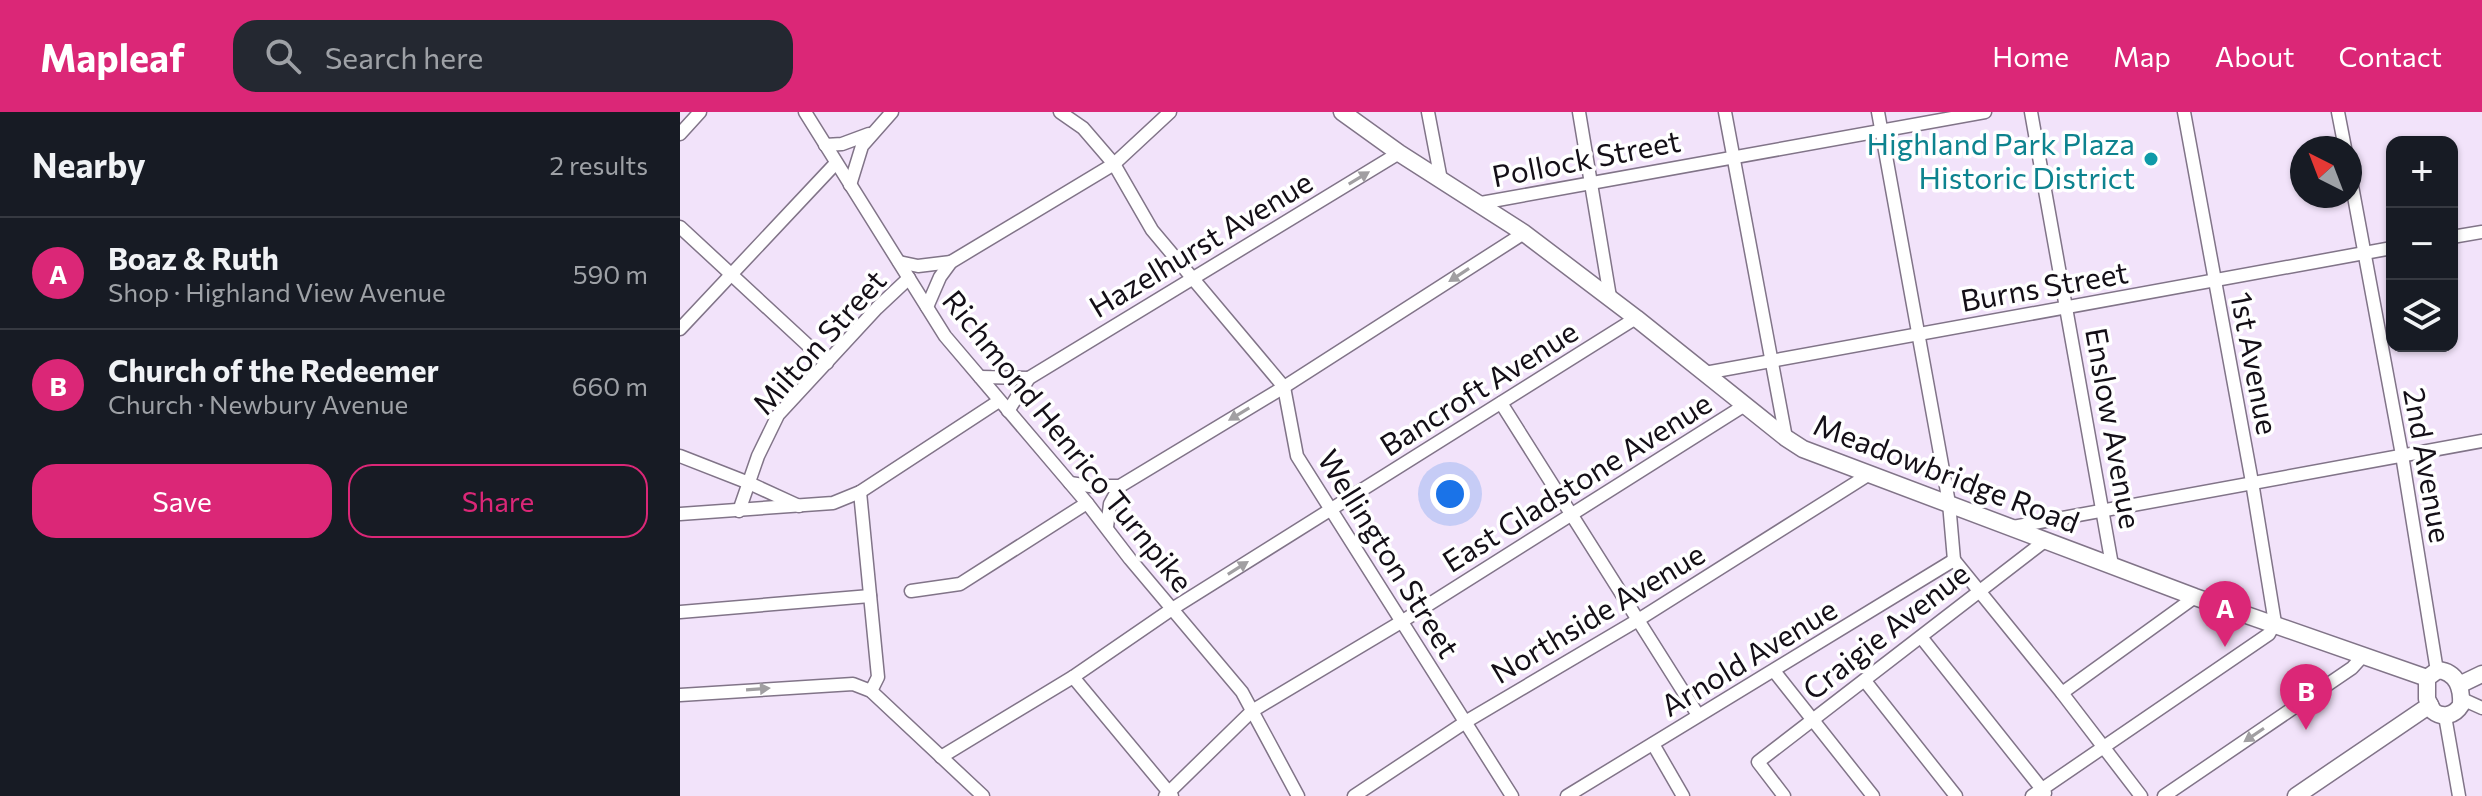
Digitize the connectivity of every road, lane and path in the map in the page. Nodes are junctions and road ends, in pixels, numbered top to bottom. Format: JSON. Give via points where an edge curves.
{"nodes":[{"id":1,"x":700,"y":112,"type":"edge"},
{"id":2,"x":805,"y":112,"type":"edge"},
{"id":3,"x":892,"y":112,"type":"edge"},
{"id":4,"x":1060,"y":112,"type":"edge"},
{"id":5,"x":1170,"y":112,"type":"edge"},
{"id":6,"x":1342,"y":112,"type":"edge"},
{"id":7,"x":1428,"y":112,"type":"edge"},
{"id":8,"x":1579,"y":112,"type":"edge"},
{"id":9,"x":1725,"y":112,"type":"edge"},
{"id":10,"x":1878,"y":112,"type":"edge"},
{"id":11,"x":1985,"y":112,"type":"edge"},
{"id":12,"x":2031,"y":112,"type":"edge"},
{"id":13,"x":2184,"y":112,"type":"edge"},
{"id":14,"x":2338,"y":112,"type":"edge"},
{"id":15,"x":1881,"y":130,"type":"junction"},
{"id":16,"x":680,"y":134,"type":"edge"},
{"id":17,"x":869,"y":134,"type":"junction"},
{"id":18,"x":2343,"y":136,"type":"edge"},
{"id":19,"x":825,"y":145,"type":"junction"},
{"id":20,"x":1399,"y":153,"type":"junction"},
{"id":21,"x":1733,"y":157,"type":"junction"},
{"id":22,"x":836,"y":163,"type":"junction"},
{"id":23,"x":1114,"y":164,"type":"junction"},
{"id":24,"x":1441,"y":180,"type":"junction"},
{"id":25,"x":850,"y":185,"type":"junction"},
{"id":26,"x":1591,"y":185,"type":"junction"},
{"id":27,"x":1481,"y":203,"type":"junction"},
{"id":28,"x":2356,"y":208,"type":"edge"},
{"id":29,"x":680,"y":227,"type":"edge"},
{"id":30,"x":2482,"y":232,"type":"edge"},
{"id":31,"x":1524,"y":233,"type":"junction"},
{"id":32,"x":2458,"y":236,"type":"edge"},
{"id":33,"x":2386,"y":249,"type":"edge"},
{"id":34,"x":2365,"y":253,"type":"junction"},
{"id":35,"x":899,"y":262,"type":"junction"},
{"id":36,"x":951,"y":262,"type":"junction"},
{"id":37,"x":731,"y":275,"type":"junction"},
{"id":38,"x":909,"y":278,"type":"junction"},
{"id":39,"x":1191,"y":279,"type":"junction"},
{"id":40,"x":2215,"y":281,"type":"junction"},
{"id":41,"x":1610,"y":297,"type":"junction"},
{"id":42,"x":927,"y":307,"type":"junction"},
{"id":43,"x":2067,"y":308,"type":"junction"},
{"id":44,"x":1636,"y":318,"type":"junction"},
{"id":45,"x":680,"y":329,"type":"edge"},
{"id":46,"x":1919,"y":334,"type":"junction"},
{"id":47,"x":1771,"y":361,"type":"junction"},
{"id":48,"x":827,"y":363,"type":"junction"},
{"id":49,"x":1705,"y":373,"type":"junction"},
{"id":50,"x":980,"y":377,"type":"junction"},
{"id":51,"x":1029,"y":378,"type":"junction"},
{"id":52,"x":1284,"y":387,"type":"junction"},
{"id":53,"x":1501,"y":403,"type":"junction"},
{"id":54,"x":1745,"y":405,"type":"junction"},
{"id":55,"x":1004,"y":406,"type":"junction"},
{"id":56,"x":1786,"y":438,"type":"junction"},
{"id":57,"x":2482,"y":441,"type":"edge"},
{"id":58,"x":2402,"y":455,"type":"junction"},
{"id":59,"x":680,"y":456,"type":"edge"},
{"id":60,"x":1868,"y":475,"type":"junction"},
{"id":61,"x":2252,"y":482,"type":"junction"},
{"id":62,"x":749,"y":483,"type":"junction"},
{"id":63,"x":1070,"y":483,"type":"junction"},
{"id":64,"x":1120,"y":486,"type":"junction"},
{"id":65,"x":860,"y":492,"type":"junction"},
{"id":66,"x":1087,"y":503,"type":"junction"},
{"id":67,"x":1949,"y":503,"type":"junction"},
{"id":68,"x":801,"y":507,"type":"junction"},
{"id":69,"x":1331,"y":510,"type":"junction"},
{"id":70,"x":2104,"y":510,"type":"junction"},
{"id":71,"x":739,"y":511,"type":"junction"},
{"id":72,"x":1572,"y":513,"type":"junction"},
{"id":73,"x":680,"y":514,"type":"edge"},
{"id":74,"x":1107,"y":527,"type":"junction"},
{"id":75,"x":2013,"y":527,"type":"junction"},
{"id":76,"x":2046,"y":540,"type":"junction"},
{"id":77,"x":1954,"y":560,"type":"junction"},
{"id":78,"x":2112,"y":565,"type":"junction"},
{"id":79,"x":1979,"y":590,"type":"junction"},
{"id":80,"x":911,"y":591,"type":"dead end"},
{"id":81,"x":870,"y":596,"type":"junction"},
{"id":82,"x":2195,"y":597,"type":"junction"},
{"id":83,"x":1172,"y":609,"type":"junction"},
{"id":84,"x":680,"y":612,"type":"edge"},
{"id":85,"x":1638,"y":620,"type":"junction"},
{"id":86,"x":1401,"y":622,"type":"junction"},
{"id":87,"x":2275,"y":623,"type":"junction"},
{"id":88,"x":1921,"y":637,"type":"junction"},
{"id":89,"x":2362,"y":657,"type":"junction"},
{"id":90,"x":1774,"y":671,"type":"junction"},
{"id":91,"x":2432,"y":674,"type":"junction"},
{"id":92,"x":2482,"y":674,"type":"edge"},
{"id":93,"x":1073,"y":677,"type":"junction"},
{"id":94,"x":1865,"y":681,"type":"junction"},
{"id":95,"x":871,"y":691,"type":"junction"},
{"id":96,"x":2460,"y":692,"type":"junction"},
{"id":97,"x":2062,"y":693,"type":"junction"},
{"id":98,"x":680,"y":695,"type":"edge"},
{"id":99,"x":2430,"y":705,"type":"junction"},
{"id":100,"x":2482,"y":708,"type":"edge"},
{"id":101,"x":1252,"y":711,"type":"junction"},
{"id":102,"x":1698,"y":715,"type":"junction"},
{"id":103,"x":2445,"y":716,"type":"junction"},
{"id":104,"x":1813,"y":719,"type":"junction"},
{"id":105,"x":1467,"y":721,"type":"junction"},
{"id":106,"x":1653,"y":744,"type":"junction"},
{"id":107,"x":2104,"y":748,"type":"junction"},
{"id":108,"x":941,"y":757,"type":"junction"},
{"id":109,"x":1169,"y":794,"type":"edge"},
{"id":110,"x":2040,"y":794,"type":"edge"},
{"id":111,"x":983,"y":796,"type":"edge"},
{"id":112,"x":1298,"y":796,"type":"edge"},
{"id":113,"x":1354,"y":796,"type":"edge"},
{"id":114,"x":1512,"y":796,"type":"edge"},
{"id":115,"x":1567,"y":796,"type":"edge"},
{"id":116,"x":1683,"y":796,"type":"edge"},
{"id":117,"x":1784,"y":796,"type":"edge"},
{"id":118,"x":1873,"y":796,"type":"edge"},
{"id":119,"x":1956,"y":796,"type":"edge"},
{"id":120,"x":2141,"y":796,"type":"edge"},
{"id":121,"x":2164,"y":796,"type":"edge"},
{"id":122,"x":2296,"y":796,"type":"edge"},
{"id":123,"x":2459,"y":796,"type":"edge"}],
"edges":[{"from":1,"to":16,"type":"street"},
{"from":2,"to":19,"type":"street","name":"Richmond Henrico Turnpike"},
{"from":3,"to":17,"type":"street"},
{"from":4,"to":23,"type":"street","via":[[1083,128]]},
{"from":5,"to":23,"type":"street","name":"Milton Street"},
{"from":6,"to":20,"type":"main road","name":"Meadowbridge Road"},
{"from":7,"to":24,"type":"street"},
{"from":8,"to":26,"type":"street"},
{"from":9,"to":21,"type":"street"},
{"from":10,"to":15,"type":"street"},
{"from":11,"to":15,"type":"street","name":"Pollock Street"},
{"from":12,"to":43,"type":"street","name":"Enslow Avenue"},
{"from":13,"to":40,"type":"street","name":"1st Avenue"},
{"from":14,"to":18,"type":"street"},
{"from":15,"to":21,"type":"street","name":"Pollock Street"},
{"from":15,"to":46,"type":"street"},
{"from":17,"to":19,"type":"street"},
{"from":17,"to":25,"type":"street"},
{"from":19,"to":22,"type":"street","name":"Richmond Henrico Turnpike"},
{"from":20,"to":24,"type":"main road","name":"Meadowbridge Road"},
{"from":39,"to":20,"type":"street","name":"Hazelhurst Avenue","one_way":true},
{"from":21,"to":26,"type":"street","name":"Pollock Street"},
{"from":21,"to":47,"type":"street"},
{"from":22,"to":25,"type":"street","name":"Richmond Henrico Turnpike"},
{"from":22,"to":37,"type":"street"},
{"from":23,"to":36,"type":"street","name":"Milton Street"},
{"from":23,"to":39,"type":"street","via":[[1152,230]]},
{"from":24,"to":27,"type":"main road","name":"Meadowbridge Road"},
{"from":25,"to":35,"type":"street","name":"Richmond Henrico Turnpike"},
{"from":26,"to":27,"type":"street","name":"Pollock Street"},
{"from":26,"to":41,"type":"street"},
{"from":27,"to":31,"type":"main road","name":"Meadowbridge Road"},
{"from":28,"to":34,"type":"street","name":"2nd Avenue"},
{"from":29,"to":37,"type":"street"},
{"from":30,"to":32,"type":"street"},
{"from":31,"to":41,"type":"main road","name":"Meadowbridge Road"},
{"from":31,"to":52,"type":"street","name":"Pollock Street","one_way":true},
{"from":33,"to":34,"type":"street","name":"Burns Street"},
{"from":34,"to":40,"type":"street","name":"Burns Street"},
{"from":34,"to":58,"type":"street","name":"2nd Avenue"},
{"from":35,"to":36,"type":"street","name":"Milton Street"},
{"from":35,"to":38,"type":"street","name":"Richmond Henrico Turnpike"},
{"from":36,"to":42,"type":"street","name":"Milton Street"},
{"from":37,"to":45,"type":"street"},
{"from":37,"to":48,"type":"street"},
{"from":38,"to":42,"type":"street","name":"Richmond Henrico Turnpike"},
{"from":38,"to":48,"type":"street","name":"Milton Street"},
{"from":39,"to":51,"type":"street","name":"Hazelhurst Avenue"},
{"from":39,"to":52,"type":"street"},
{"from":40,"to":43,"type":"street","name":"Burns Street"},
{"from":40,"to":61,"type":"street","name":"1st Avenue"},
{"from":41,"to":44,"type":"main road","name":"Meadowbridge Road"},
{"from":42,"to":50,"type":"street","name":"Richmond Henrico Turnpike"},
{"from":43,"to":46,"type":"street","name":"Burns Street"},
{"from":43,"to":70,"type":"street","name":"Enslow Avenue"},
{"from":44,"to":49,"type":"main road","name":"Meadowbridge Road"},
{"from":44,"to":53,"type":"street","name":"Bancroft Avenue"},
{"from":46,"to":47,"type":"street","name":"Burns Street"},
{"from":46,"to":67,"type":"street"},
{"from":47,"to":49,"type":"street","name":"Burns Street"},
{"from":47,"to":56,"type":"street"},
{"from":48,"to":62,"type":"street","name":"Milton Street","via":[[778,415]]},
{"from":49,"to":54,"type":"main road","name":"Meadowbridge Road"},
{"from":50,"to":51,"type":"street"},
{"from":50,"to":55,"type":"street","name":"Richmond Henrico Turnpike"},
{"from":51,"to":55,"type":"street","name":"Hazelhurst Avenue"},
{"from":52,"to":64,"type":"street","name":"Pollock Street","one_way":true},
{"from":52,"to":69,"type":"street","name":"Wellington Street","via":[[1297,456]]},
{"from":53,"to":69,"type":"street","name":"Bancroft Avenue"},
{"from":53,"to":72,"type":"street"},
{"from":54,"to":56,"type":"main road","name":"Meadowbridge Road"},
{"from":54,"to":72,"type":"street","name":"East Gladstone Avenue"},
{"from":55,"to":63,"type":"street","name":"Richmond Henrico Turnpike"},
{"from":55,"to":65,"type":"street","name":"Hazelhurst Avenue"},
{"from":56,"to":60,"type":"main road","name":"Meadowbridge Road"},
{"from":57,"to":58,"type":"street"},
{"from":58,"to":61,"type":"street"},
{"from":58,"to":91,"type":"street","name":"2nd Avenue"},
{"from":59,"to":62,"type":"street"},
{"from":60,"to":67,"type":"main road","name":"Meadowbridge Road"},
{"from":60,"to":85,"type":"street","name":"Northside Avenue"},
{"from":61,"to":70,"type":"street"},
{"from":61,"to":87,"type":"street","name":"1st Avenue"},
{"from":62,"to":68,"type":"street"},
{"from":62,"to":71,"type":"street","name":"Milton Street"},
{"from":63,"to":64,"type":"street"},
{"from":63,"to":66,"type":"street","name":"Richmond Henrico Turnpike"},
{"from":64,"to":74,"type":"street","via":[[1110,504]]},
{"from":65,"to":68,"type":"street","name":"Hazelhurst Avenue","via":[[833,503]]},
{"from":65,"to":81,"type":"street"},
{"from":66,"to":74,"type":"street","name":"Richmond Henrico Turnpike"},
{"from":66,"to":80,"type":"street","via":[[960,584]]},
{"from":67,"to":75,"type":"main road","name":"Meadowbridge Road"},
{"from":67,"to":77,"type":"street"},
{"from":68,"to":71,"type":"street","name":"Hazelhurst Avenue"},
{"from":83,"to":69,"type":"street","name":"Bancroft Avenue","one_way":true},
{"from":69,"to":86,"type":"street","name":"Wellington Street"},
{"from":70,"to":75,"type":"street"},
{"from":70,"to":78,"type":"street","name":"Enslow Avenue"},
{"from":71,"to":73,"type":"street","name":"Hazelhurst Avenue"},
{"from":72,"to":85,"type":"street"},
{"from":72,"to":86,"type":"street","name":"East Gladstone Avenue"},
{"from":74,"to":83,"type":"street","name":"Richmond Henrico Turnpike"},
{"from":75,"to":76,"type":"main road","name":"Meadowbridge Road"},
{"from":76,"to":78,"type":"main road","name":"Meadowbridge Road"},
{"from":76,"to":79,"type":"street","name":"Craigie Avenue"},
{"from":77,"to":79,"type":"street"},
{"from":77,"to":90,"type":"street","name":"Arnold Avenue"},
{"from":78,"to":82,"type":"main road","name":"Meadowbridge Road"},
{"from":79,"to":88,"type":"street","name":"Craigie Avenue"},
{"from":79,"to":97,"type":"street"},
{"from":81,"to":84,"type":"street"},
{"from":81,"to":95,"type":"street","via":[[878,677]]},
{"from":82,"to":87,"type":"main road","name":"Meadowbridge Road"},
{"from":82,"to":97,"type":"street"},
{"from":83,"to":93,"type":"street","name":"Bancroft Avenue"},
{"from":83,"to":101,"type":"street","name":"Richmond Henrico Turnpike"},
{"from":85,"to":102,"type":"street"},
{"from":85,"to":105,"type":"street","name":"Northside Avenue"},
{"from":86,"to":101,"type":"street","name":"East Gladstone Avenue"},
{"from":86,"to":105,"type":"street","name":"Wellington Street"},
{"from":87,"to":89,"type":"main road","name":"Meadowbridge Road"},
{"from":87,"to":107,"type":"street","via":[[2269,634]]},
{"from":88,"to":94,"type":"street","name":"Craigie Avenue"},
{"from":88,"to":110,"type":"street"},
{"from":89,"to":91,"type":"main road","name":"Meadowbridge Road"},
{"from":89,"to":121,"type":"street","one_way":true},
{"from":90,"to":102,"type":"street","name":"Arnold Avenue"},
{"from":90,"to":104,"type":"street"},
{"from":91,"to":96,"type":"main road","via":[[2452,675]]},
{"from":91,"to":99,"type":"main road","via":[[2426,690]]},
{"from":92,"to":96,"type":"main road"},
{"from":93,"to":108,"type":"street","name":"Bancroft Avenue"},
{"from":93,"to":109,"type":"street"},
{"from":94,"to":104,"type":"street","name":"Craigie Avenue"},
{"from":94,"to":119,"type":"street"},
{"from":98,"to":95,"type":"street","one_way":true,"via":[[835,683]]},
{"from":95,"to":108,"type":"street"},
{"from":96,"to":100,"type":"street"},
{"from":96,"to":103,"type":"main road","via":[[2458,710]]},
{"from":97,"to":107,"type":"street"},
{"from":99,"to":103,"type":"main road"},
{"from":99,"to":122,"type":"main road"},
{"from":101,"to":109,"type":"street","name":"East Gladstone Avenue"},
{"from":101,"to":112,"type":"street","name":"Richmond Henrico Turnpike"},
{"from":102,"to":106,"type":"street","name":"Arnold Avenue"},
{"from":103,"to":123,"type":"street"},
{"from":104,"to":117,"type":"street","name":"Craigie Avenue","via":[[1758,762]]},
{"from":104,"to":118,"type":"street"},
{"from":105,"to":113,"type":"street","name":"Northside Avenue"},
{"from":105,"to":114,"type":"street","name":"Wellington Street"},
{"from":106,"to":115,"type":"street","name":"Arnold Avenue"},
{"from":106,"to":116,"type":"street"},
{"from":107,"to":110,"type":"street"},
{"from":107,"to":120,"type":"street"},
{"from":108,"to":111,"type":"street"}]}
